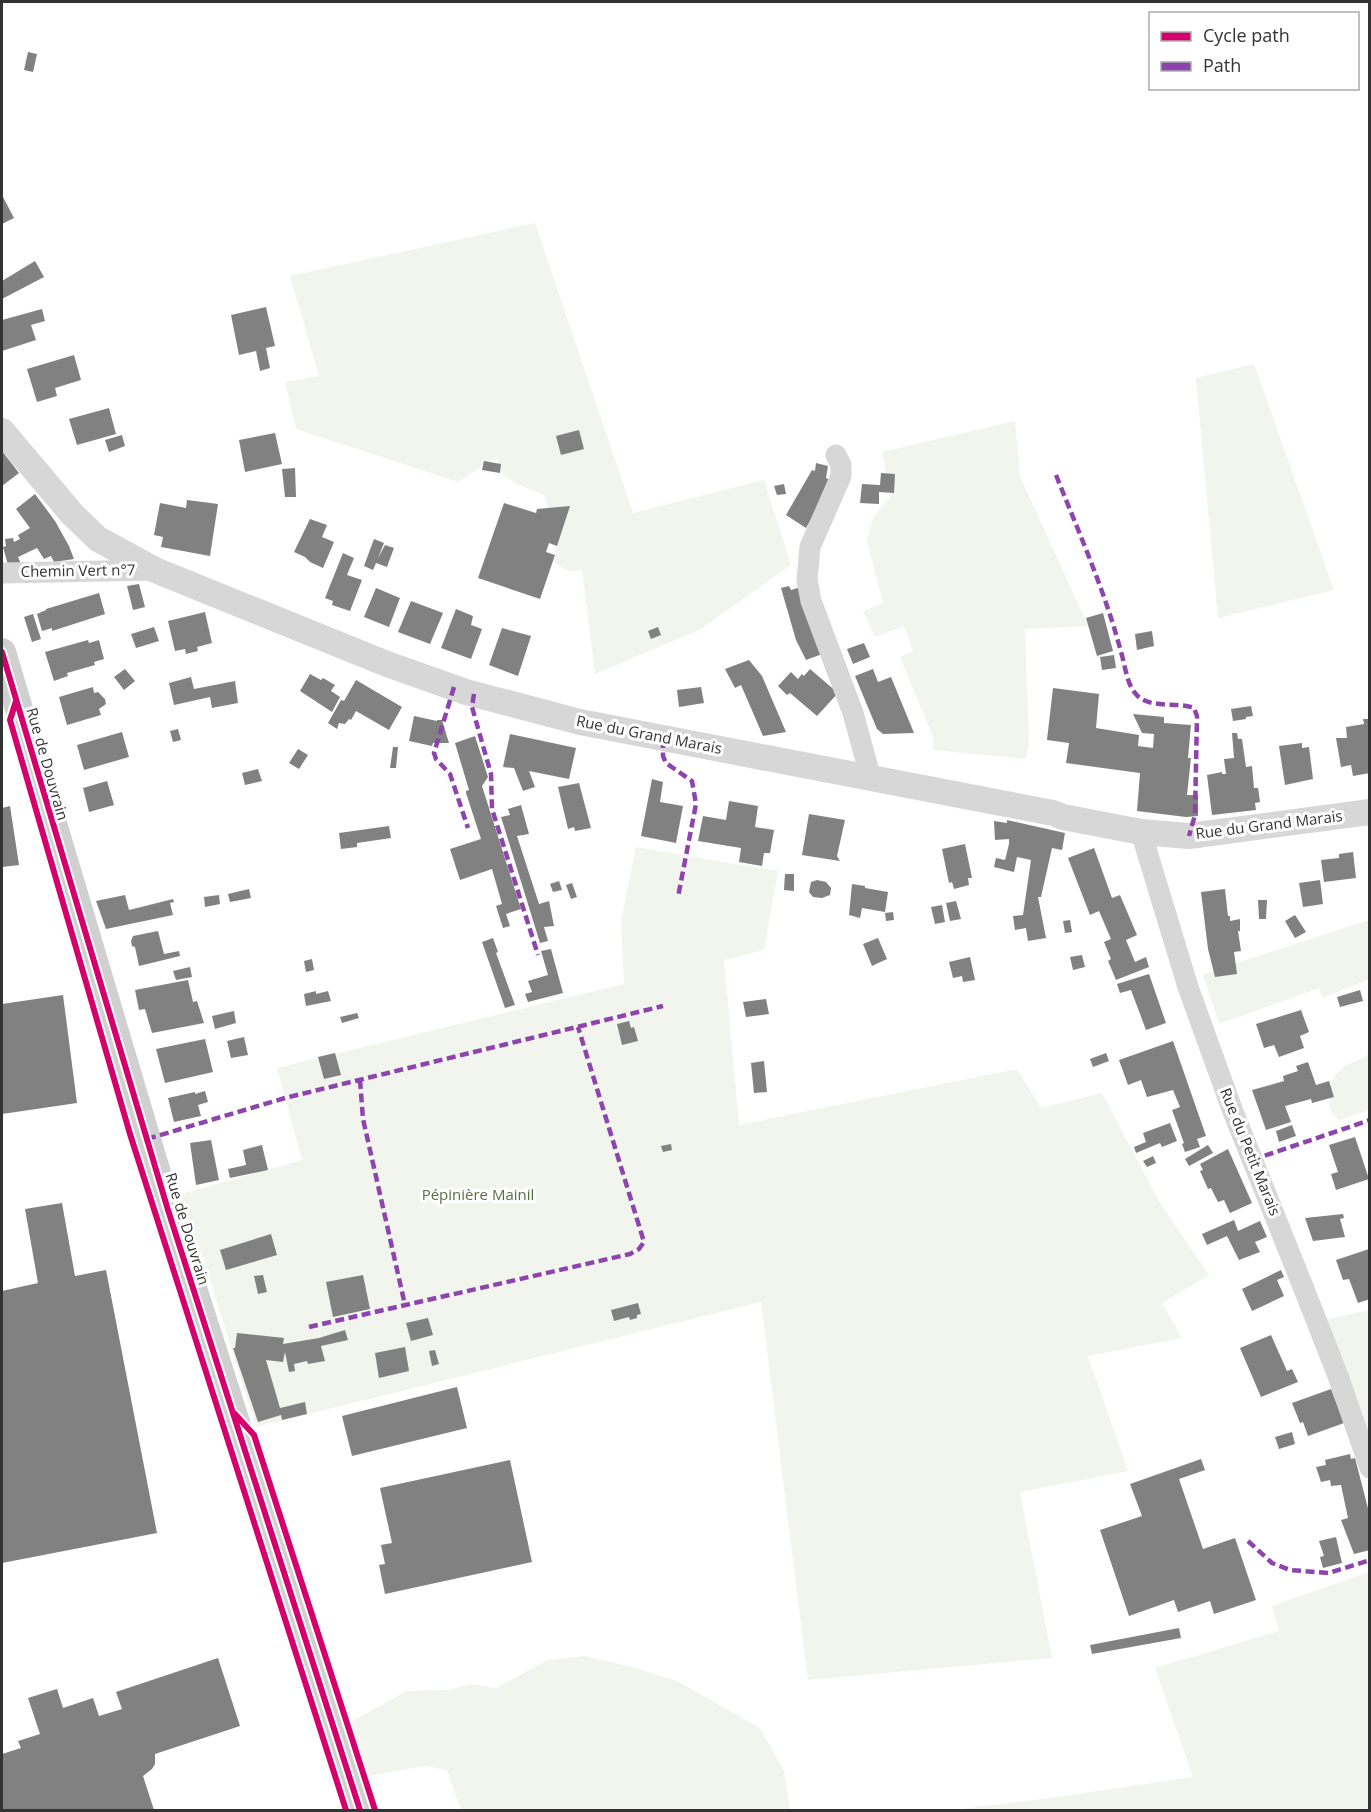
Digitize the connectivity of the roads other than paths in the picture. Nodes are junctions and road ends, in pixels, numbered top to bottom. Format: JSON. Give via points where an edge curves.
{"nodes":[{"id":1,"x":2,"y":431,"type":"edge"},
{"id":2,"x":836,"y":455,"type":"dead end"},
{"id":3,"x":155,"y":570,"type":"junction"},
{"id":4,"x":2,"y":573,"type":"edge"},
{"id":5,"x":2,"y":652,"type":"edge"},
{"id":6,"x":871,"y":779,"type":"junction"},
{"id":7,"x":1370,"y":812,"type":"edge"},
{"id":8,"x":1141,"y":832,"type":"junction"},
{"id":9,"x":1370,"y":1468,"type":"edge"},
{"id":10,"x":360,"y":1810,"type":"edge"}],
"edges":[{"from":1,"to":3,"type":"street","name":"Rue du Grand Marais","via":[[72,514],[98,538]]},
{"from":2,"to":6,"type":"street","via":[[841,476],[810,547],[807,580],[811,601],[853,713]]},
{"from":3,"to":4,"type":"street","name":"Chemin Vert n°7"},
{"from":3,"to":6,"type":"street","name":"Rue du Grand Marais","via":[[466,692],[580,722]]},
{"from":5,"to":10,"type":"main road","name":"Rue de Douvrain","via":[[168,1210]]},
{"from":6,"to":8,"type":"street","name":"Rue du Grand Marais"},
{"from":7,"to":8,"type":"street","name":"Rue du Grand Marais","via":[[1200,836]]},
{"from":8,"to":9,"type":"street","name":"Rue du Petit Marais","via":[[1188,987]]}]}
